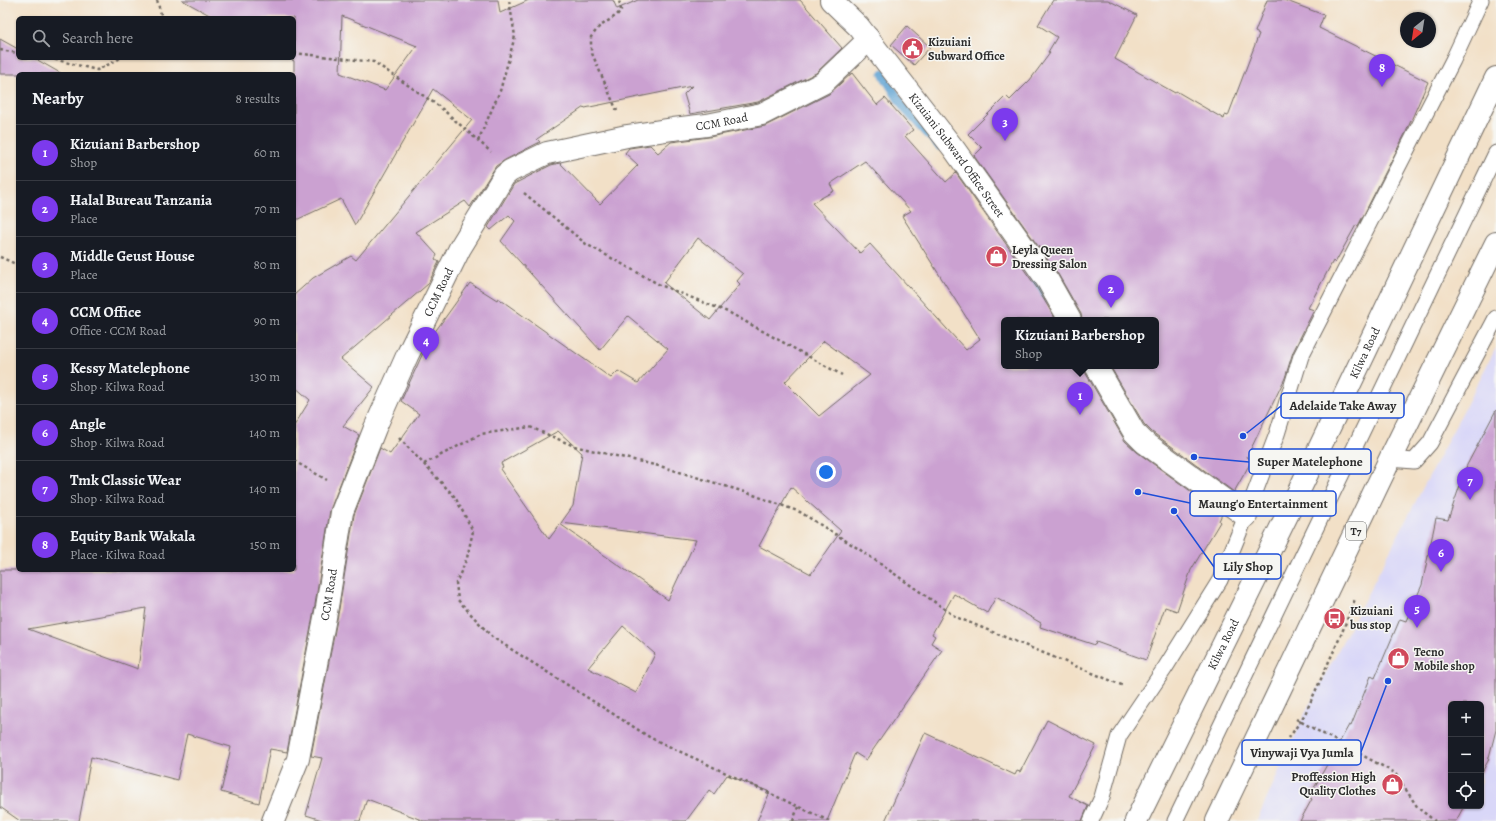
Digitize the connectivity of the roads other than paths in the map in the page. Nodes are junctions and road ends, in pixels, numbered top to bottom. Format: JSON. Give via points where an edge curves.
{"nodes":[{"id":1,"x":831,"y":0,"type":"edge"},
{"id":2,"x":1481,"y":0,"type":"edge"},
{"id":3,"x":868,"y":38,"type":"junction"},
{"id":4,"x":1496,"y":78,"type":"edge"},
{"id":5,"x":1496,"y":153,"type":"edge"},
{"id":6,"x":1496,"y":243,"type":"edge"},
{"id":7,"x":1068,"y":317,"type":"edge"},
{"id":8,"x":1496,"y":318,"type":"edge"},
{"id":9,"x":1098,"y":369,"type":"edge"},
{"id":10,"x":1390,"y":459,"type":"junction"},
{"id":11,"x":1246,"y":516,"type":"junction"},
{"id":12,"x":273,"y":821,"type":"edge"},
{"id":13,"x":1091,"y":821,"type":"edge"},
{"id":14,"x":1136,"y":821,"type":"edge"},
{"id":15,"x":1175,"y":821,"type":"edge"},
{"id":16,"x":1217,"y":821,"type":"edge"}],
"edges":[{"from":1,"to":3,"type":"main road","name":"Kizuiani Subward Office Street"},
{"from":2,"to":11,"type":"lane","via":[[1453,60],[1301,356],[1277,434]]},
{"from":3,"to":7,"type":"main road","name":"Kizuiani Subward Office Street","via":[[974,176],[1048,281]]},
{"from":3,"to":12,"type":"main road","name":"CCM Road","via":[[823,83],[762,114],[707,125],[627,136],[547,153],[508,173],[460,248],[407,356],[342,512],[298,759]]},
{"from":4,"to":14,"type":"main road","name":"Kilwa Road","via":[[1301,487]]},
{"from":5,"to":15,"type":"lane"},
{"from":6,"to":10,"type":"main road","number":"T7"},
{"from":8,"to":10,"type":"lane","via":[[1430,443],[1414,461]]},
{"from":9,"to":11,"type":"main road","via":[[1134,432],[1144,442]]},
{"from":10,"to":16,"type":"main road","number":"T7"},
{"from":11,"to":13,"type":"lane","via":[[1220,580],[1119,736],[1102,797]]}]}
